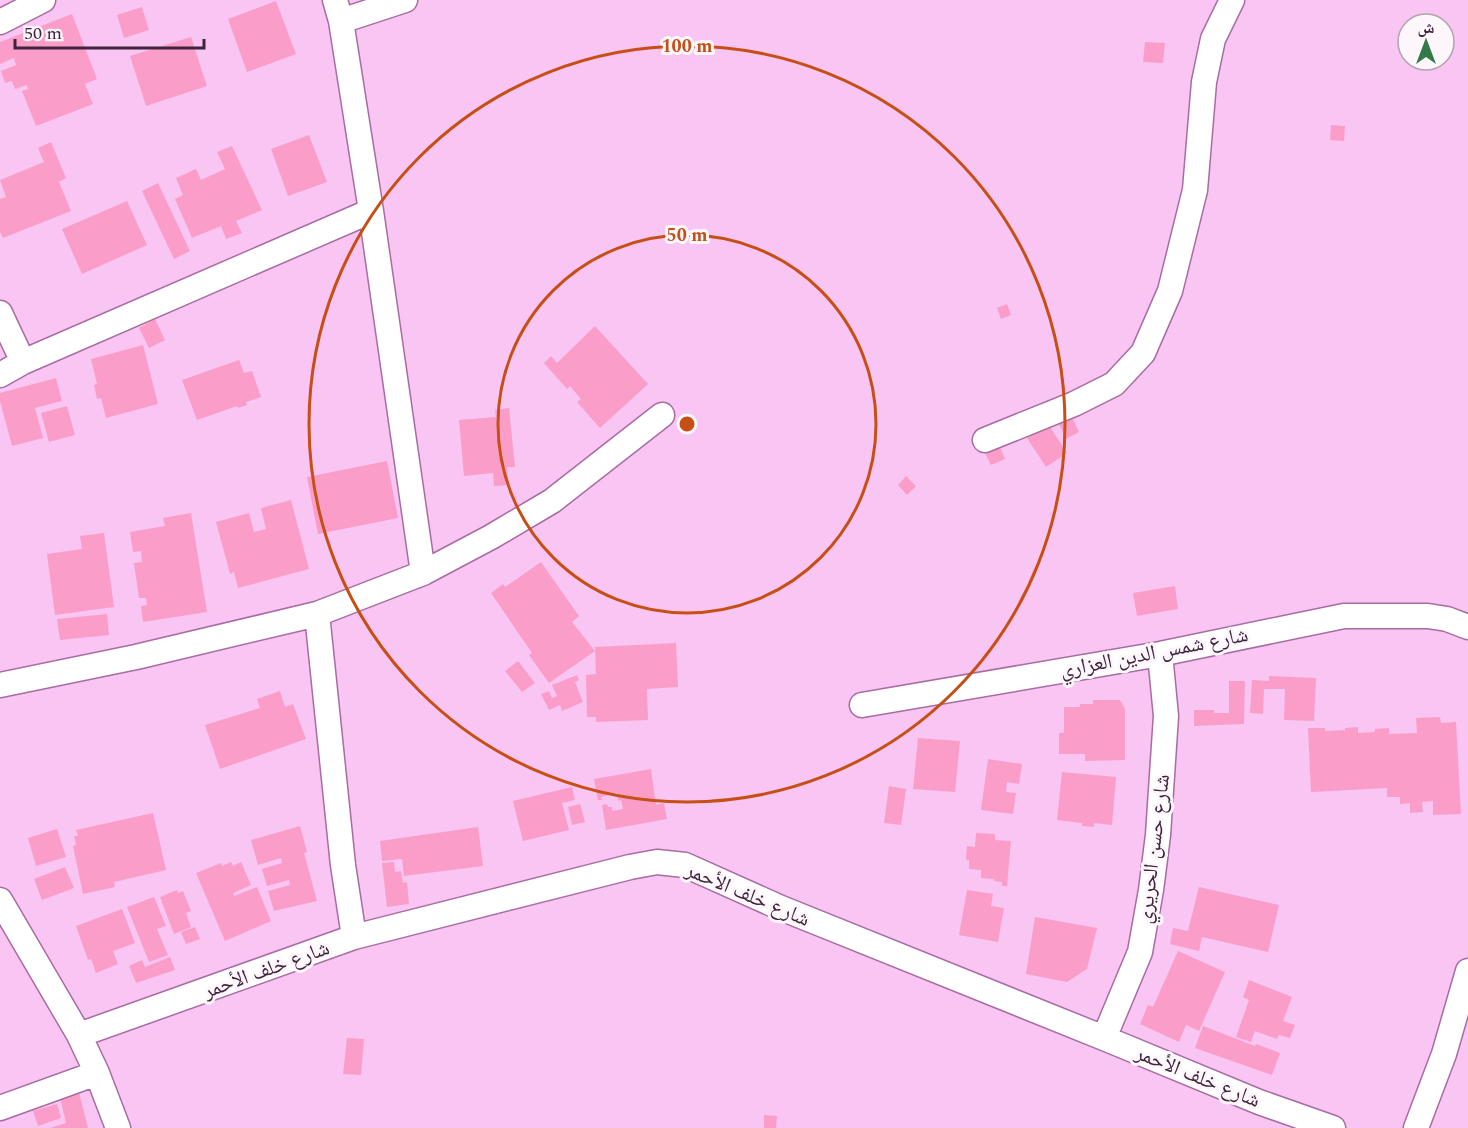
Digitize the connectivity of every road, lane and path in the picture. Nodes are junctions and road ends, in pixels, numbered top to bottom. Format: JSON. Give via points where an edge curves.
{"nodes":[{"id":1,"x":43,"y":0,"type":"edge"},
{"id":2,"x":405,"y":0,"type":"edge"},
{"id":3,"x":1232,"y":0,"type":"edge"},
{"id":4,"x":338,"y":11,"type":"edge"},
{"id":5,"x":0,"y":22,"type":"edge"},
{"id":6,"x":371,"y":211,"type":"junction"},
{"id":7,"x":0,"y":313,"type":"edge"},
{"id":8,"x":23,"y":362,"type":"junction"},
{"id":9,"x":0,"y":375,"type":"edge"},
{"id":10,"x":662,"y":415,"type":"dead end"},
{"id":11,"x":985,"y":440,"type":"dead end"},
{"id":12,"x":423,"y":573,"type":"junction"},
{"id":13,"x":317,"y":614,"type":"junction"},
{"id":14,"x":1458,"y":623,"type":"edge"},
{"id":15,"x":1160,"y":654,"type":"junction"},
{"id":16,"x":0,"y":685,"type":"edge"},
{"id":17,"x":862,"y":705,"type":"dead end"},
{"id":18,"x":0,"y":900,"type":"edge"},
{"id":19,"x":354,"y":937,"type":"junction"},
{"id":20,"x":1468,"y":971,"type":"edge"},
{"id":21,"x":79,"y":1035,"type":"junction"},
{"id":22,"x":1104,"y":1038,"type":"junction"},
{"id":23,"x":97,"y":1073,"type":"junction"},
{"id":24,"x":0,"y":1108,"type":"edge"},
{"id":25,"x":118,"y":1128,"type":"edge"},
{"id":26,"x":1333,"y":1128,"type":"edge"},
{"id":27,"x":1416,"y":1128,"type":"edge"}],
"edges":[{"from":1,"to":5,"type":"street"},
{"from":2,"to":4,"type":"street"},
{"from":3,"to":11,"type":"street","via":[[1213,39],[1204,82],[1195,190],[1170,291],[1143,353],[1114,384]]},
{"from":4,"to":6,"type":"street"},
{"from":6,"to":8,"type":"street"},
{"from":6,"to":12,"type":"street"},
{"from":7,"to":8,"type":"street"},
{"from":8,"to":9,"type":"street"},
{"from":10,"to":12,"type":"street","via":[[552,501]]},
{"from":12,"to":13,"type":"street"},
{"from":13,"to":16,"type":"street"},
{"from":13,"to":19,"type":"street"},
{"from":14,"to":15,"type":"street","name":"شارع شمس الدين العزاري","via":[[1406,616],[1344,616]]},
{"from":15,"to":17,"type":"street","name":"شارع شمس الدين العزاري"},
{"from":15,"to":22,"type":"street","name":"شارع حسن الحريري","via":[[1166,716],[1151,890],[1140,952]]},
{"from":18,"to":21,"type":"street"},
{"from":19,"to":21,"type":"street","name":"شارع خلف الأحمر"},
{"from":19,"to":22,"type":"street","name":"شارع خلف الأحمر","via":[[630,867],[673,862],[780,909]]},
{"from":20,"to":27,"type":"street","via":[[1444,1054]]},
{"from":21,"to":23,"type":"street"},
{"from":22,"to":26,"type":"street","name":"شارع خلف الأحمر"},
{"from":23,"to":24,"type":"street"},
{"from":23,"to":25,"type":"street"}]}
